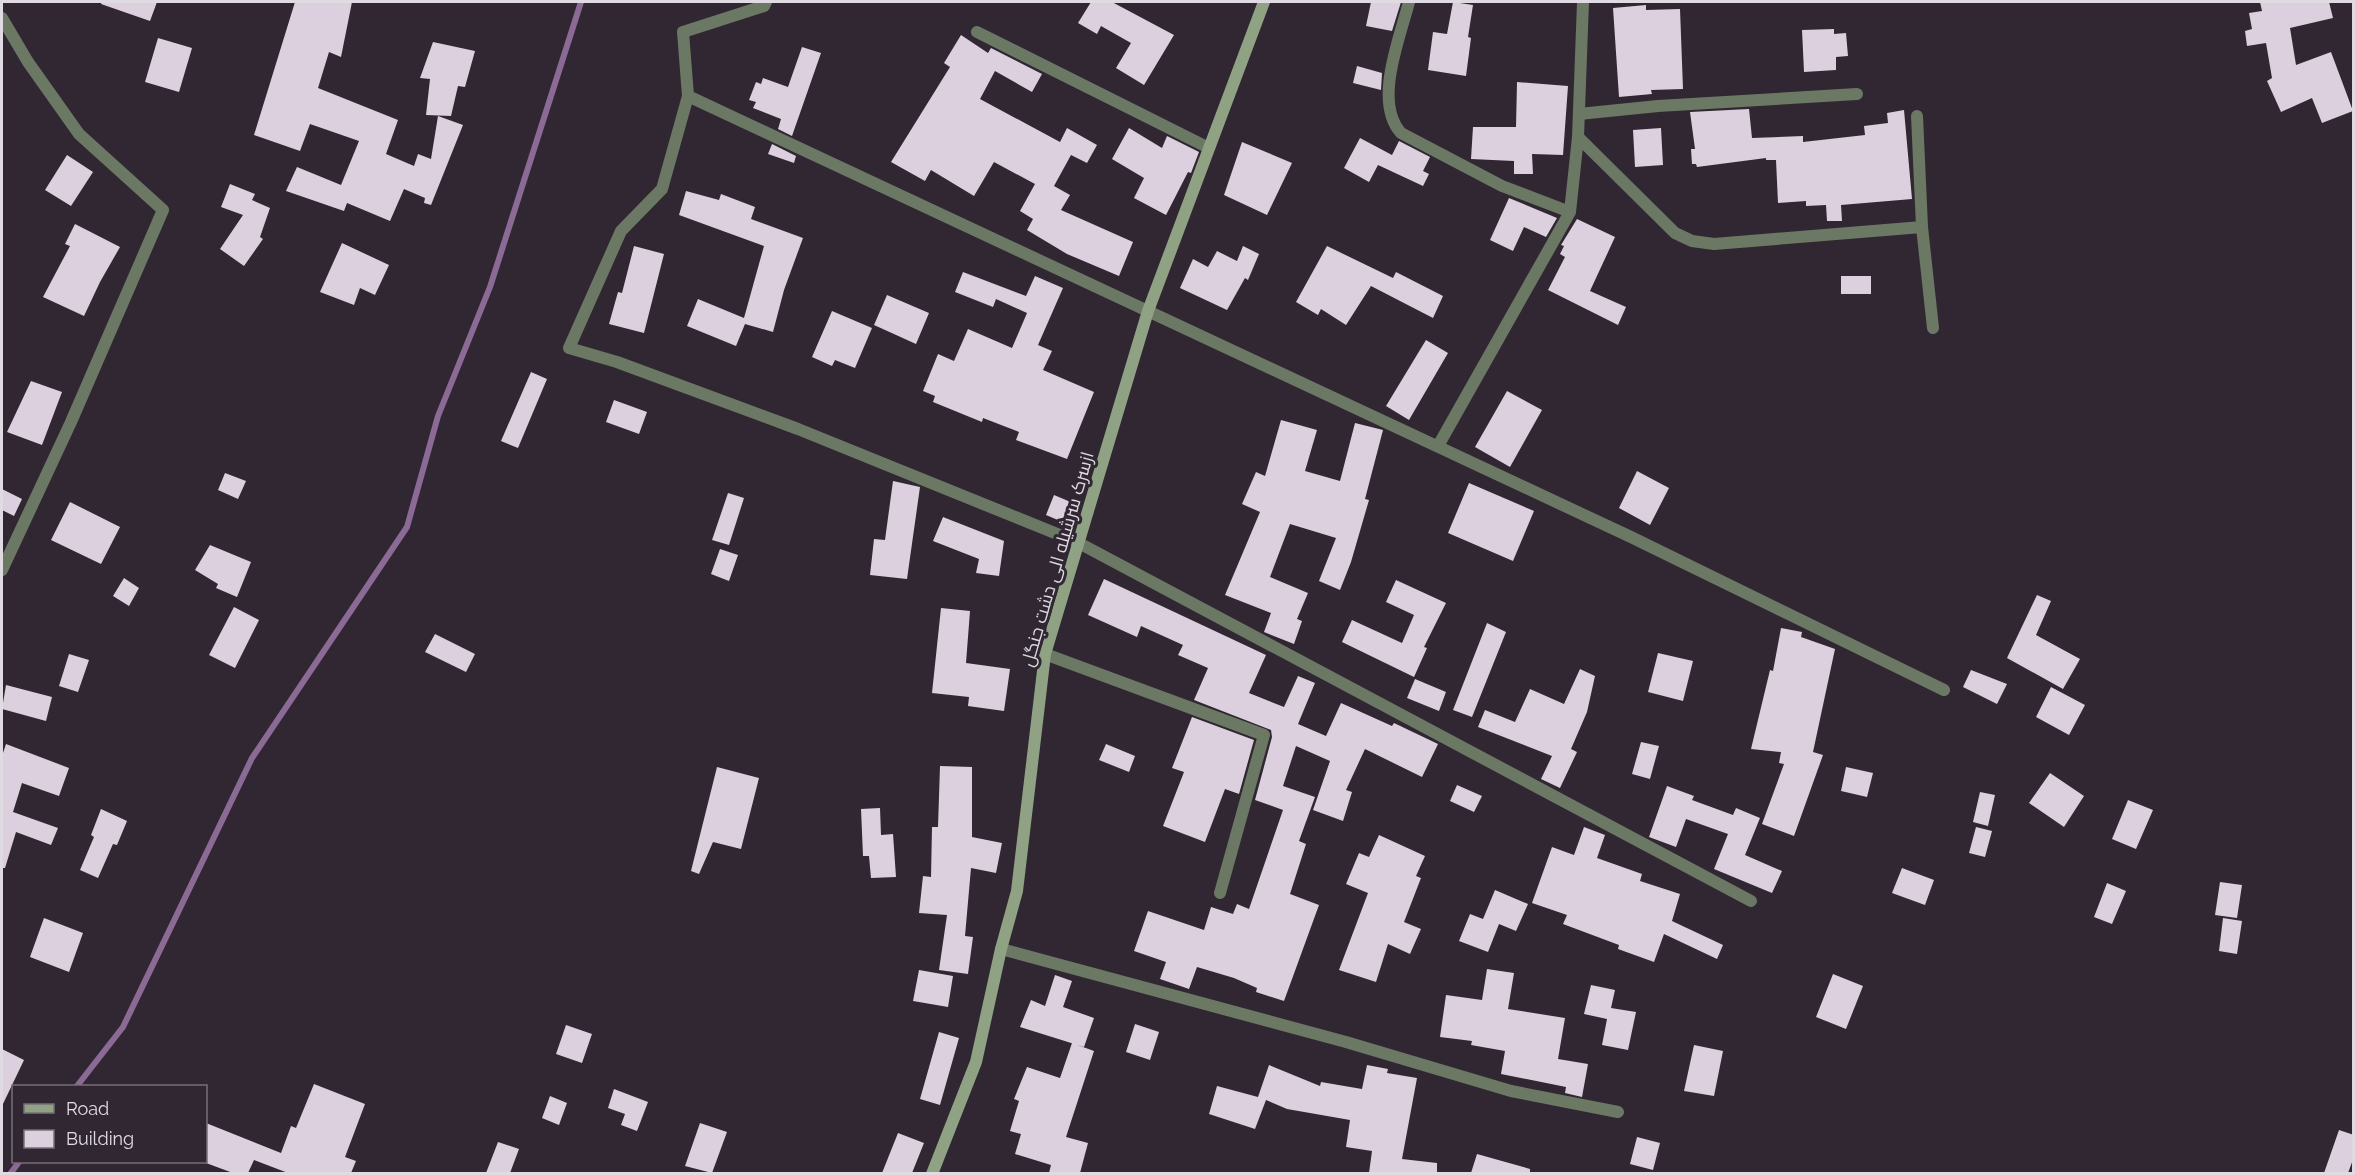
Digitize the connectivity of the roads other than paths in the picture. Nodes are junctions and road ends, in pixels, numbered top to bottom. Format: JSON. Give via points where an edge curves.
{"nodes":[{"id":1,"x":766,"y":2,"type":"edge"},
{"id":2,"x":1264,"y":2,"type":"edge"},
{"id":3,"x":1409,"y":2,"type":"edge"},
{"id":4,"x":1583,"y":2,"type":"edge"},
{"id":5,"x":2,"y":18,"type":"edge"},
{"id":6,"x":977,"y":32,"type":"dead end"},
{"id":7,"x":1857,"y":94,"type":"dead end"},
{"id":8,"x":688,"y":96,"type":"junction"},
{"id":9,"x":1579,"y":114,"type":"junction"},
{"id":10,"x":1917,"y":116,"type":"dead end"},
{"id":11,"x":1578,"y":137,"type":"junction"},
{"id":12,"x":1209,"y":147,"type":"junction"},
{"id":13,"x":1570,"y":212,"type":"junction"},
{"id":14,"x":1922,"y":227,"type":"junction"},
{"id":15,"x":1148,"y":311,"type":"junction"},
{"id":16,"x":1933,"y":328,"type":"dead end"},
{"id":17,"x":1438,"y":446,"type":"junction"},
{"id":18,"x":1077,"y":542,"type":"junction"},
{"id":19,"x":2,"y":570,"type":"edge"},
{"id":20,"x":1045,"y":654,"type":"junction"},
{"id":21,"x":1944,"y":690,"type":"dead end"},
{"id":22,"x":1220,"y":893,"type":"dead end"},
{"id":23,"x":1751,"y":901,"type":"dead end"},
{"id":24,"x":1001,"y":949,"type":"junction"},
{"id":25,"x":1618,"y":1112,"type":"dead end"},
{"id":26,"x":932,"y":1173,"type":"edge"}],
"edges":[{"from":1,"to":8,"type":"street","via":[[764,6],[683,32]]},
{"from":2,"to":12,"type":"street","name":"ازسرک سرشیله الی دشت جنگل"},
{"from":3,"to":13,"type":"street","via":[[1388,90],[1388,106],[1395,126],[1401,133],[1502,186]]},
{"from":4,"to":9,"type":"street"},
{"from":5,"to":19,"type":"street","via":[[79,134],[163,210]]},
{"from":6,"to":12,"type":"street"},
{"from":7,"to":9,"type":"street"},
{"from":8,"to":15,"type":"street"},
{"from":8,"to":18,"type":"street","via":[[662,189],[621,231],[569,348],[798,429]]},
{"from":9,"to":11,"type":"street"},
{"from":10,"to":14,"type":"street"},
{"from":11,"to":13,"type":"street"},
{"from":11,"to":14,"type":"street","via":[[1675,233],[1692,241],[1714,244]]},
{"from":12,"to":15,"type":"street","name":"ازسرک سرشیله الی دشت جنگل"},
{"from":13,"to":17,"type":"street"},
{"from":14,"to":16,"type":"street"},
{"from":15,"to":17,"type":"street"},
{"from":15,"to":18,"type":"street","name":"ازسرک سرشیله الی دشت جنگل"},
{"from":17,"to":21,"type":"street"},
{"from":18,"to":20,"type":"street","name":"ازسرک سرشیله الی دشت جنگل"},
{"from":18,"to":23,"type":"street"},
{"from":20,"to":22,"type":"street","via":[[1264,735]]},
{"from":20,"to":24,"type":"street","name":"ازسرک سرشیله الی دشت جنگل","via":[[1017,891]]},
{"from":24,"to":25,"type":"street","via":[[1511,1091]]},
{"from":24,"to":26,"type":"street","name":"ازسرک سرشیله الی دشت جنگل","via":[[976,1062]]}]}
